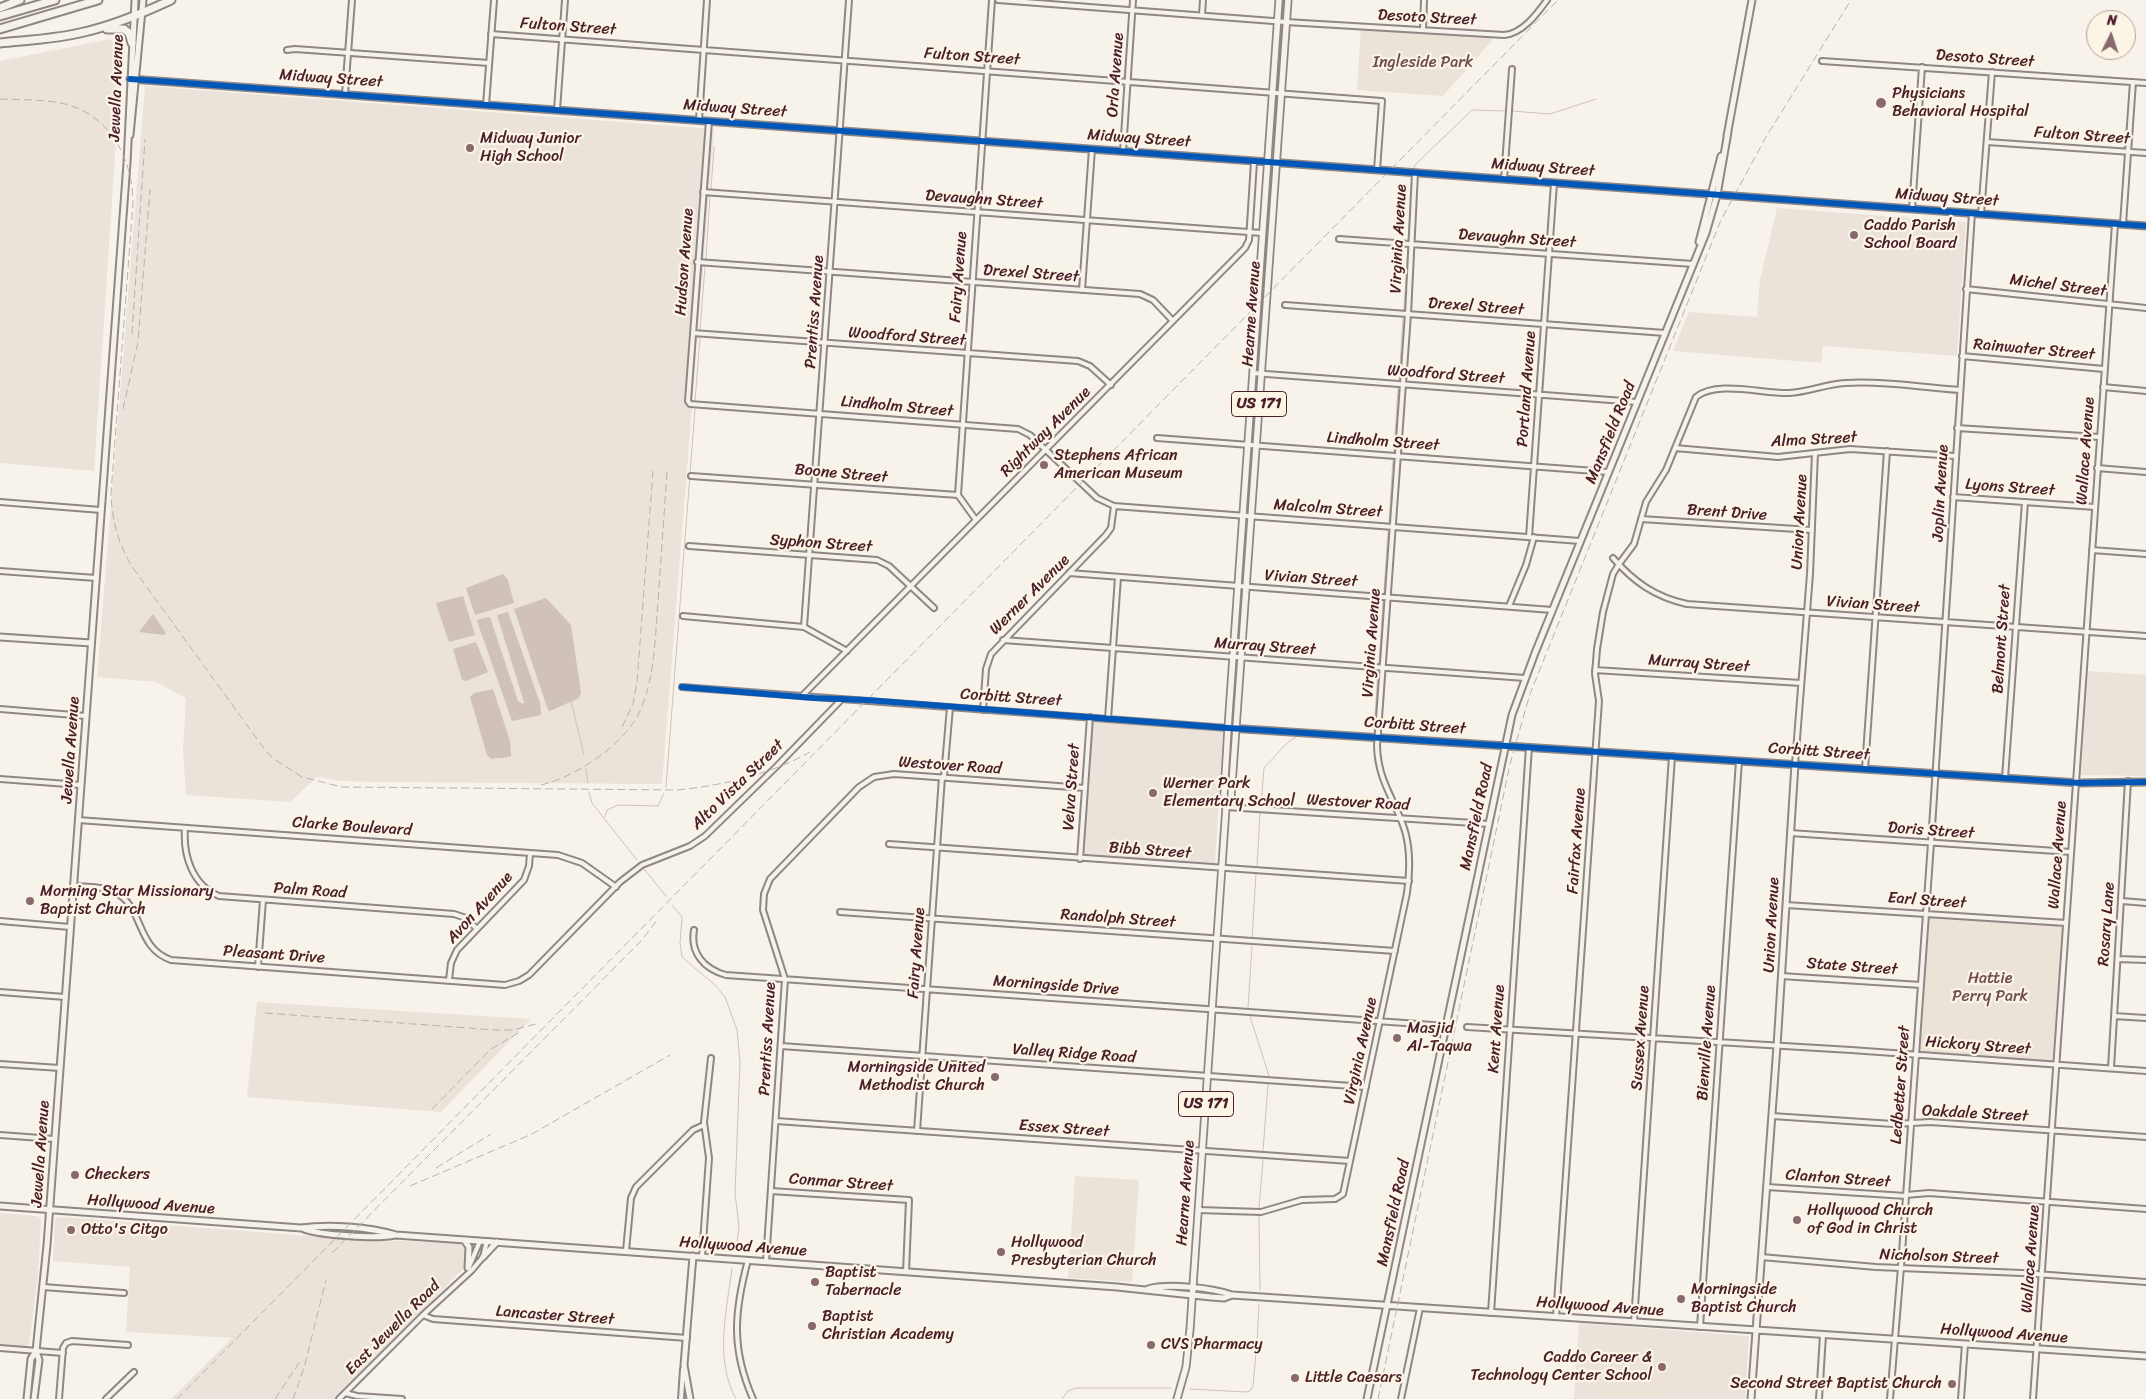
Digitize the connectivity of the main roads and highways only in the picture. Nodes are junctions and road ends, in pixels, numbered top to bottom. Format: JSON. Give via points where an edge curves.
{"nodes":[{"id":1,"x":20,"y":0,"type":"edge"},
{"id":2,"x":55,"y":0,"type":"edge"},
{"id":3,"x":98,"y":0,"type":"edge"},
{"id":4,"x":135,"y":0,"type":"edge"},
{"id":5,"x":143,"y":0,"type":"edge"},
{"id":6,"x":172,"y":0,"type":"edge"},
{"id":7,"x":1279,"y":0,"type":"edge"},
{"id":8,"x":1288,"y":0,"type":"edge"},
{"id":9,"x":1752,"y":0,"type":"edge"},
{"id":10,"x":0,"y":8,"type":"edge"},
{"id":11,"x":142,"y":13,"type":"junction"},
{"id":12,"x":0,"y":16,"type":"edge"},
{"id":13,"x":134,"y":17,"type":"junction"},
{"id":14,"x":0,"y":29,"type":"edge"},
{"id":15,"x":84,"y":32,"type":"junction"},
{"id":16,"x":0,"y":43,"type":"edge"},
{"id":17,"x":132,"y":43,"type":"junction"},
{"id":18,"x":130,"y":79,"type":"junction"},
{"id":19,"x":136,"y":79,"type":"junction"},
{"id":20,"x":128,"y":150,"type":"junction"},
{"id":21,"x":1267,"y":163,"type":"junction"},
{"id":22,"x":1276,"y":164,"type":"junction"},
{"id":23,"x":1715,"y":195,"type":"junction"},
{"id":24,"x":2146,"y":226,"type":"edge"},
{"id":25,"x":0,"y":637,"type":"edge"},
{"id":26,"x":91,"y":643,"type":"junction"},
{"id":27,"x":1228,"y":728,"type":"junction"},
{"id":28,"x":1236,"y":728,"type":"junction"},
{"id":29,"x":1505,"y":746,"type":"junction"},
{"id":30,"x":1795,"y":764,"type":"junction"},
{"id":31,"x":2146,"y":782,"type":"edge"},
{"id":32,"x":1226,"y":807,"type":"junction"},
{"id":33,"x":0,"y":1206,"type":"edge"},
{"id":34,"x":49,"y":1210,"type":"junction"},
{"id":35,"x":464,"y":1240,"type":"junction"},
{"id":36,"x":497,"y":1242,"type":"junction"},
{"id":37,"x":693,"y":1256,"type":"junction"},
{"id":38,"x":484,"y":1257,"type":"road end"},
{"id":39,"x":468,"y":1268,"type":"road end"},
{"id":40,"x":1192,"y":1292,"type":"junction"},
{"id":41,"x":1388,"y":1306,"type":"junction"},
{"id":42,"x":1756,"y":1330,"type":"junction"},
{"id":43,"x":36,"y":1351,"type":"junction"},
{"id":44,"x":2146,"y":1356,"type":"edge"},
{"id":45,"x":27,"y":1399,"type":"edge"},
{"id":46,"x":34,"y":1399,"type":"edge"},
{"id":47,"x":690,"y":1399,"type":"edge"},
{"id":48,"x":1177,"y":1399,"type":"edge"},
{"id":49,"x":1367,"y":1399,"type":"edge"},
{"id":50,"x":1751,"y":1399,"type":"edge"}],
"edges":[{"from":1,"to":10,"type":"highway"},
{"from":2,"to":12,"type":"highway"},
{"from":3,"to":14,"type":"highway"},
{"from":4,"to":13,"type":"main road","name":"Jewella Avenue"},
{"from":5,"to":11,"type":"main road","name":"Jewella Avenue"},
{"from":6,"to":11,"type":"highway"},
{"from":7,"to":21,"type":"main road","name":"Hearne Avenue","number":"US 171"},
{"from":8,"to":22,"type":"main road","name":"Hearne Avenue","number":"US 171"},
{"from":9,"to":23,"type":"main road","name":"Mansfield Road"},
{"from":11,"to":13,"type":"highway"},
{"from":11,"to":19,"type":"main road","name":"Jewella Avenue"},
{"from":13,"to":15,"type":"highway"},
{"from":13,"to":17,"type":"main road","name":"Jewella Avenue"},
{"from":15,"to":16,"type":"highway"},
{"from":15,"to":17,"type":"highway","via":[[122,28],[129,33]]},
{"from":17,"to":18,"type":"main road","name":"Jewella Avenue"},
{"from":18,"to":19,"type":"main road","name":"Midway Street"},
{"from":18,"to":20,"type":"main road","name":"Jewella Avenue"},
{"from":19,"to":20,"type":"main road","name":"Jewella Avenue"},
{"from":19,"to":21,"type":"main road","name":"Midway Street"},
{"from":20,"to":26,"type":"main road","name":"Jewella Avenue"},
{"from":21,"to":22,"type":"main road","name":"Midway Street"},
{"from":21,"to":27,"type":"main road","name":"Hearne Avenue","number":"US 171"},
{"from":22,"to":23,"type":"main road","name":"Midway Street"},
{"from":22,"to":28,"type":"main road","name":"Hearne Avenue","number":"US 171"},
{"from":23,"to":24,"type":"main road","name":"Midway Street"},
{"from":23,"to":29,"type":"main road","name":"Mansfield Road","via":[[1706,233],[1525,678]]},
{"from":25,"to":26,"type":"main road"},
{"from":26,"to":34,"type":"main road","name":"Jewella Avenue"},
{"from":27,"to":28,"type":"main road","name":"Corbitt Street"},
{"from":27,"to":32,"type":"main road","name":"Hearne Avenue","number":"US 171"},
{"from":28,"to":29,"type":"main road","name":"Corbitt Street"},
{"from":28,"to":32,"type":"main road","name":"Hearne Avenue","number":"US 171","via":[[1231,798]]},
{"from":29,"to":30,"type":"main road","name":"Corbitt Street"},
{"from":29,"to":41,"type":"main road","name":"Mansfield Road"},
{"from":30,"to":31,"type":"main road","name":"Corbitt Street","via":[[2076,783]]},
{"from":30,"to":42,"type":"main road","name":"Union Avenue"},
{"from":32,"to":40,"type":"main road","name":"Hearne Avenue","number":"US 171"},
{"from":33,"to":34,"type":"main road","name":"Hollywood Avenue"},
{"from":34,"to":35,"type":"main road","name":"Hollywood Avenue","via":[[301,1228],[316,1232]]},
{"from":34,"to":43,"type":"main road","name":"Jewella Avenue"},
{"from":35,"to":36,"type":"main road","name":"Hollywood Avenue"},
{"from":35,"to":39,"type":"main road","via":[[469,1247]]},
{"from":36,"to":37,"type":"main road","name":"Hollywood Avenue"},
{"from":36,"to":38,"type":"main road"},
{"from":37,"to":40,"type":"main road","name":"Hollywood Avenue"},
{"from":37,"to":47,"type":"main road","via":[[684,1365]]},
{"from":40,"to":41,"type":"main road","name":"Hollywood Avenue","via":[[1217,1291],[1232,1295]]},
{"from":40,"to":48,"type":"main road","name":"Hearne Avenue","number":"US 171","via":[[1188,1357]]},
{"from":41,"to":42,"type":"main road","name":"Hollywood Avenue"},
{"from":41,"to":49,"type":"main road","name":"Mansfield Road"},
{"from":42,"to":44,"type":"main road","name":"Hollywood Avenue"},
{"from":42,"to":50,"type":"main road","name":"Union Avenue"},
{"from":43,"to":45,"type":"main road","name":"Jewella Avenue","via":[[31,1359]]},
{"from":43,"to":46,"type":"main road","name":"Jewella Avenue","via":[[39,1360]]}]}
